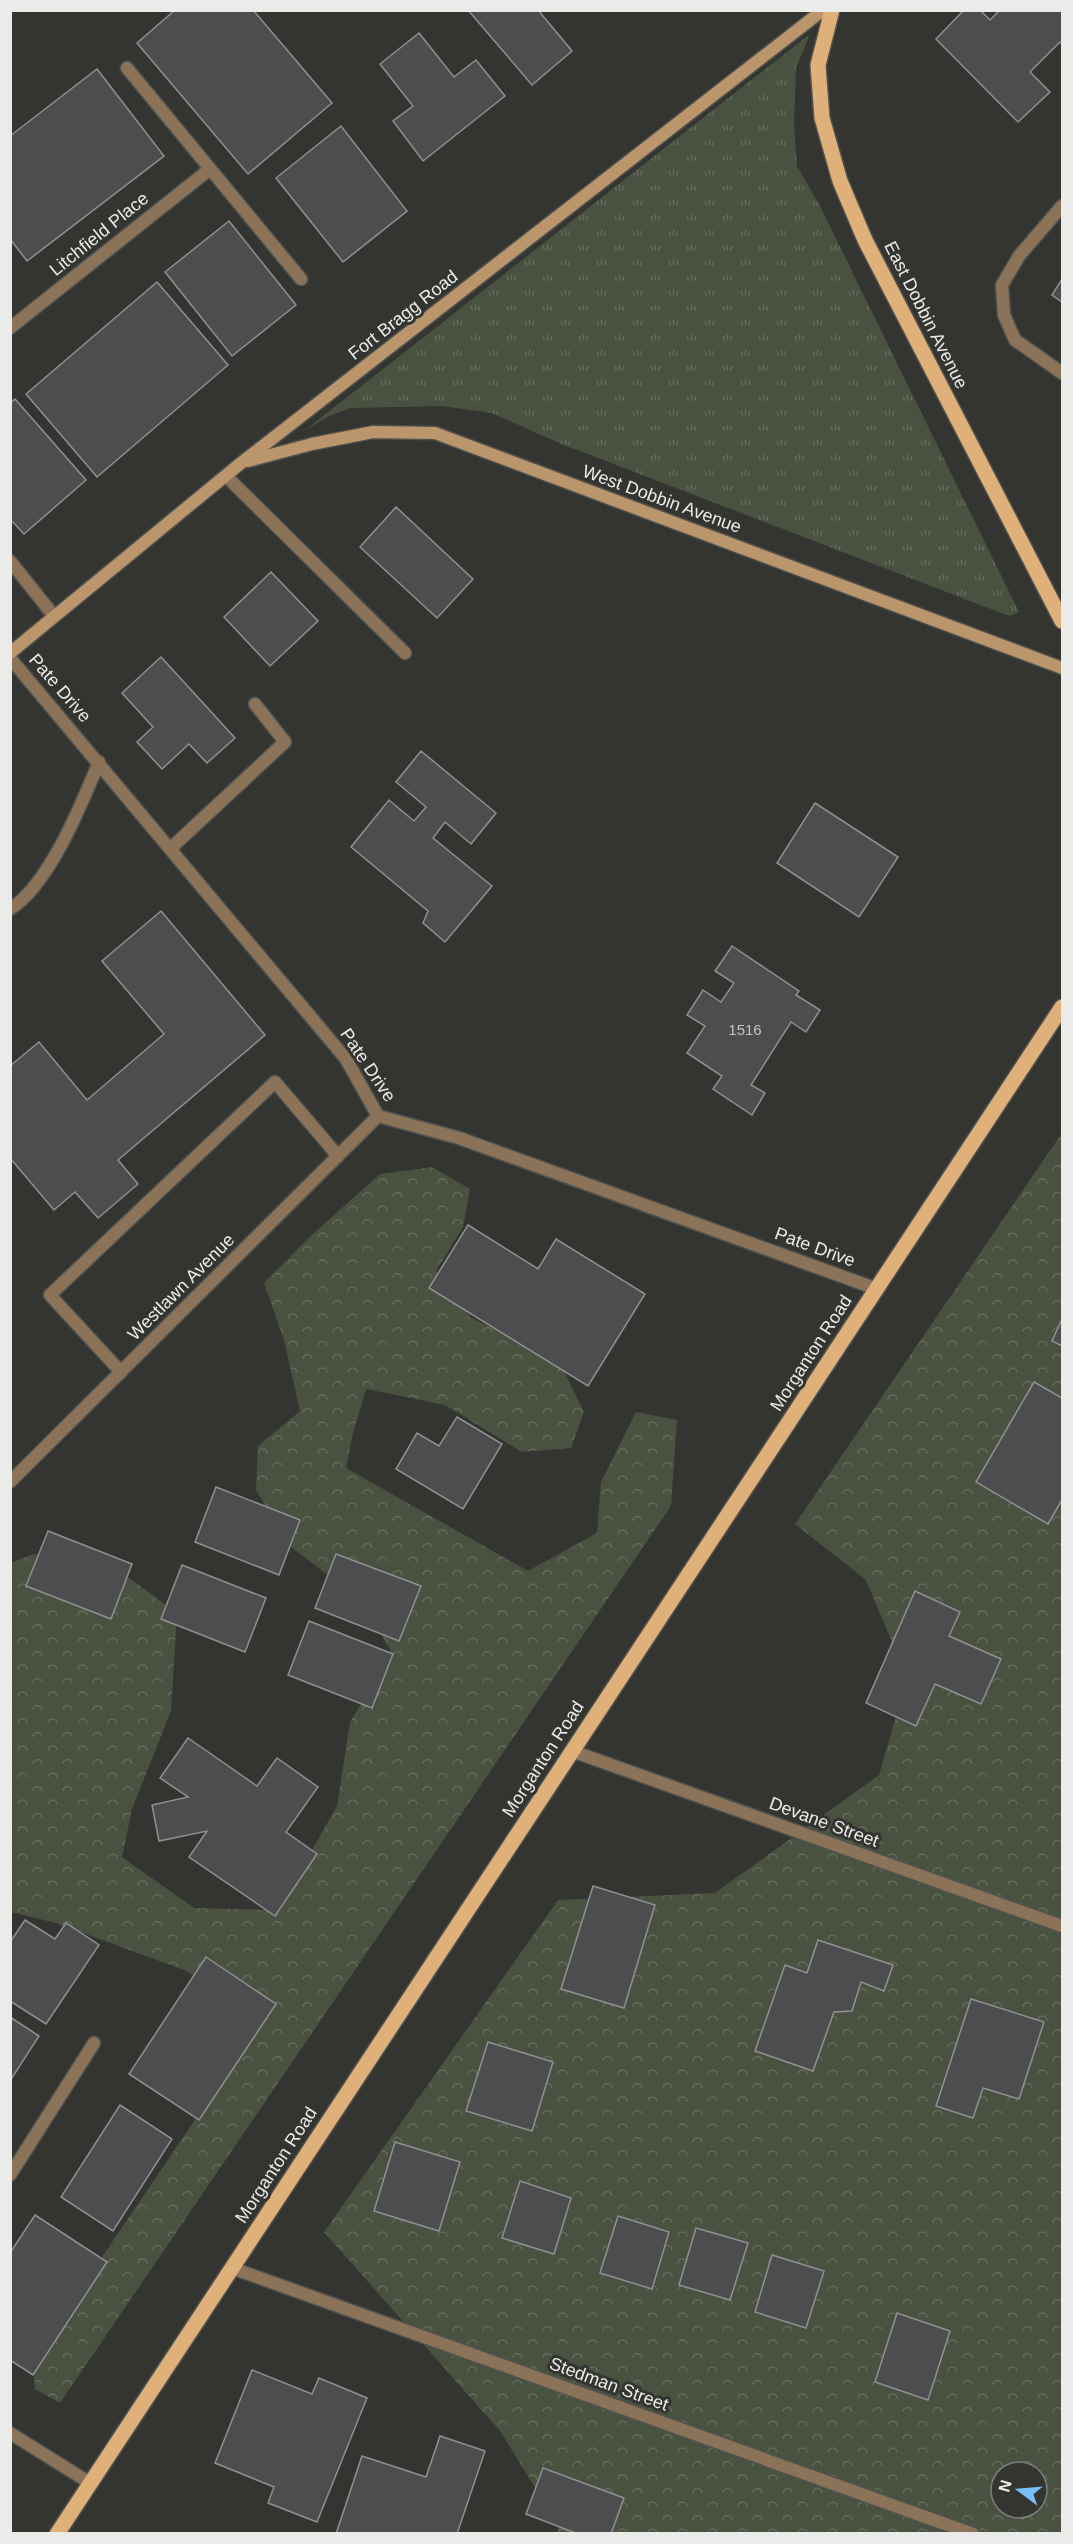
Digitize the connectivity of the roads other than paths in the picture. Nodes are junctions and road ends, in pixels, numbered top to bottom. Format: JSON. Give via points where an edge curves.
{"nodes":[{"id":1,"x":823,"y":10,"type":"edge"},
{"id":2,"x":832,"y":10,"type":"edge"},
{"id":3,"x":127,"y":68,"type":"dead end"},
{"id":4,"x":210,"y":169,"type":"junction"},
{"id":5,"x":1062,"y":206,"type":"edge"},
{"id":6,"x":301,"y":279,"type":"dead end"},
{"id":7,"x":10,"y":328,"type":"edge"},
{"id":8,"x":1062,"y":373,"type":"edge"},
{"id":9,"x":241,"y":464,"type":"junction"},
{"id":10,"x":226,"y":476,"type":"junction"},
{"id":11,"x":10,"y":561,"type":"edge"},
{"id":12,"x":54,"y":616,"type":"junction"},
{"id":13,"x":1062,"y":621,"type":"edge"},
{"id":14,"x":10,"y":653,"type":"edge"},
{"id":15,"x":405,"y":653,"type":"dead end"},
{"id":16,"x":10,"y":658,"type":"edge"},
{"id":17,"x":1062,"y":668,"type":"edge"},
{"id":18,"x":255,"y":704,"type":"dead end"},
{"id":19,"x":99,"y":762,"type":"junction"},
{"id":20,"x":171,"y":848,"type":"junction"},
{"id":21,"x":10,"y":909,"type":"edge"},
{"id":22,"x":1062,"y":1007,"type":"edge"},
{"id":23,"x":378,"y":1116,"type":"junction"},
{"id":24,"x":338,"y":1156,"type":"junction"},
{"id":25,"x":877,"y":1289,"type":"junction"},
{"id":26,"x":121,"y":1372,"type":"junction"},
{"id":27,"x":10,"y":1482,"type":"edge"},
{"id":28,"x":572,"y":1751,"type":"junction"},
{"id":29,"x":1062,"y":1926,"type":"edge"},
{"id":30,"x":94,"y":2043,"type":"dead end"},
{"id":31,"x":10,"y":2175,"type":"edge"},
{"id":32,"x":232,"y":2268,"type":"junction"},
{"id":33,"x":10,"y":2433,"type":"edge"},
{"id":34,"x":90,"y":2483,"type":"junction"},
{"id":35,"x":57,"y":2534,"type":"edge"},
{"id":36,"x":974,"y":2534,"type":"edge"}],
"edges":[{"from":1,"to":9,"type":"main road","name":"Fort Bragg Road"},
{"from":2,"to":13,"type":"main road","name":"East Dobbin Avenue","via":[[818,65],[822,118],[840,181],[865,240]]},
{"from":3,"to":4,"type":"street"},
{"from":4,"to":6,"type":"street"},
{"from":4,"to":7,"type":"street","name":"Litchfield Place"},
{"from":5,"to":8,"type":"street","via":[[1019,256],[1002,285],[1004,315],[1015,340]]},
{"from":9,"to":10,"type":"main road","name":"Fort Bragg Road"},
{"from":9,"to":17,"type":"main road","name":"West Dobbin Avenue","via":[[373,432],[435,434]]},
{"from":10,"to":12,"type":"main road","name":"Fort Bragg Road"},
{"from":10,"to":15,"type":"street"},
{"from":11,"to":12,"type":"street"},
{"from":12,"to":14,"type":"main road","name":"Fort Bragg Road"},
{"from":16,"to":19,"type":"street","name":"Pate Drive"},
{"from":18,"to":20,"type":"street","via":[[285,742]]},
{"from":19,"to":20,"type":"street","name":"Pate Drive"},
{"from":19,"to":21,"type":"street","via":[[51,861],[23,901]]},
{"from":20,"to":23,"type":"street","name":"Pate Drive","via":[[346,1059]]},
{"from":22,"to":25,"type":"main road","name":"Morganton Road"},
{"from":23,"to":24,"type":"street","name":"Westlawn Avenue"},
{"from":23,"to":25,"type":"street","name":"Pate Drive","via":[[459,1138]]},
{"from":24,"to":26,"type":"street","name":"Westlawn Avenue"},
{"from":24,"to":26,"type":"street","via":[[275,1082],[50,1295]]},
{"from":25,"to":28,"type":"main road","name":"Morganton Road"},
{"from":26,"to":27,"type":"street","name":"Westlawn Avenue"},
{"from":28,"to":29,"type":"street","name":"Devane Street"},
{"from":28,"to":32,"type":"main road","name":"Morganton Road"},
{"from":30,"to":31,"type":"street"},
{"from":32,"to":34,"type":"main road","name":"Morganton Road"},
{"from":32,"to":36,"type":"street","name":"Stedman Street"},
{"from":33,"to":34,"type":"street"},
{"from":34,"to":35,"type":"main road","name":"Morganton Road"}]}
